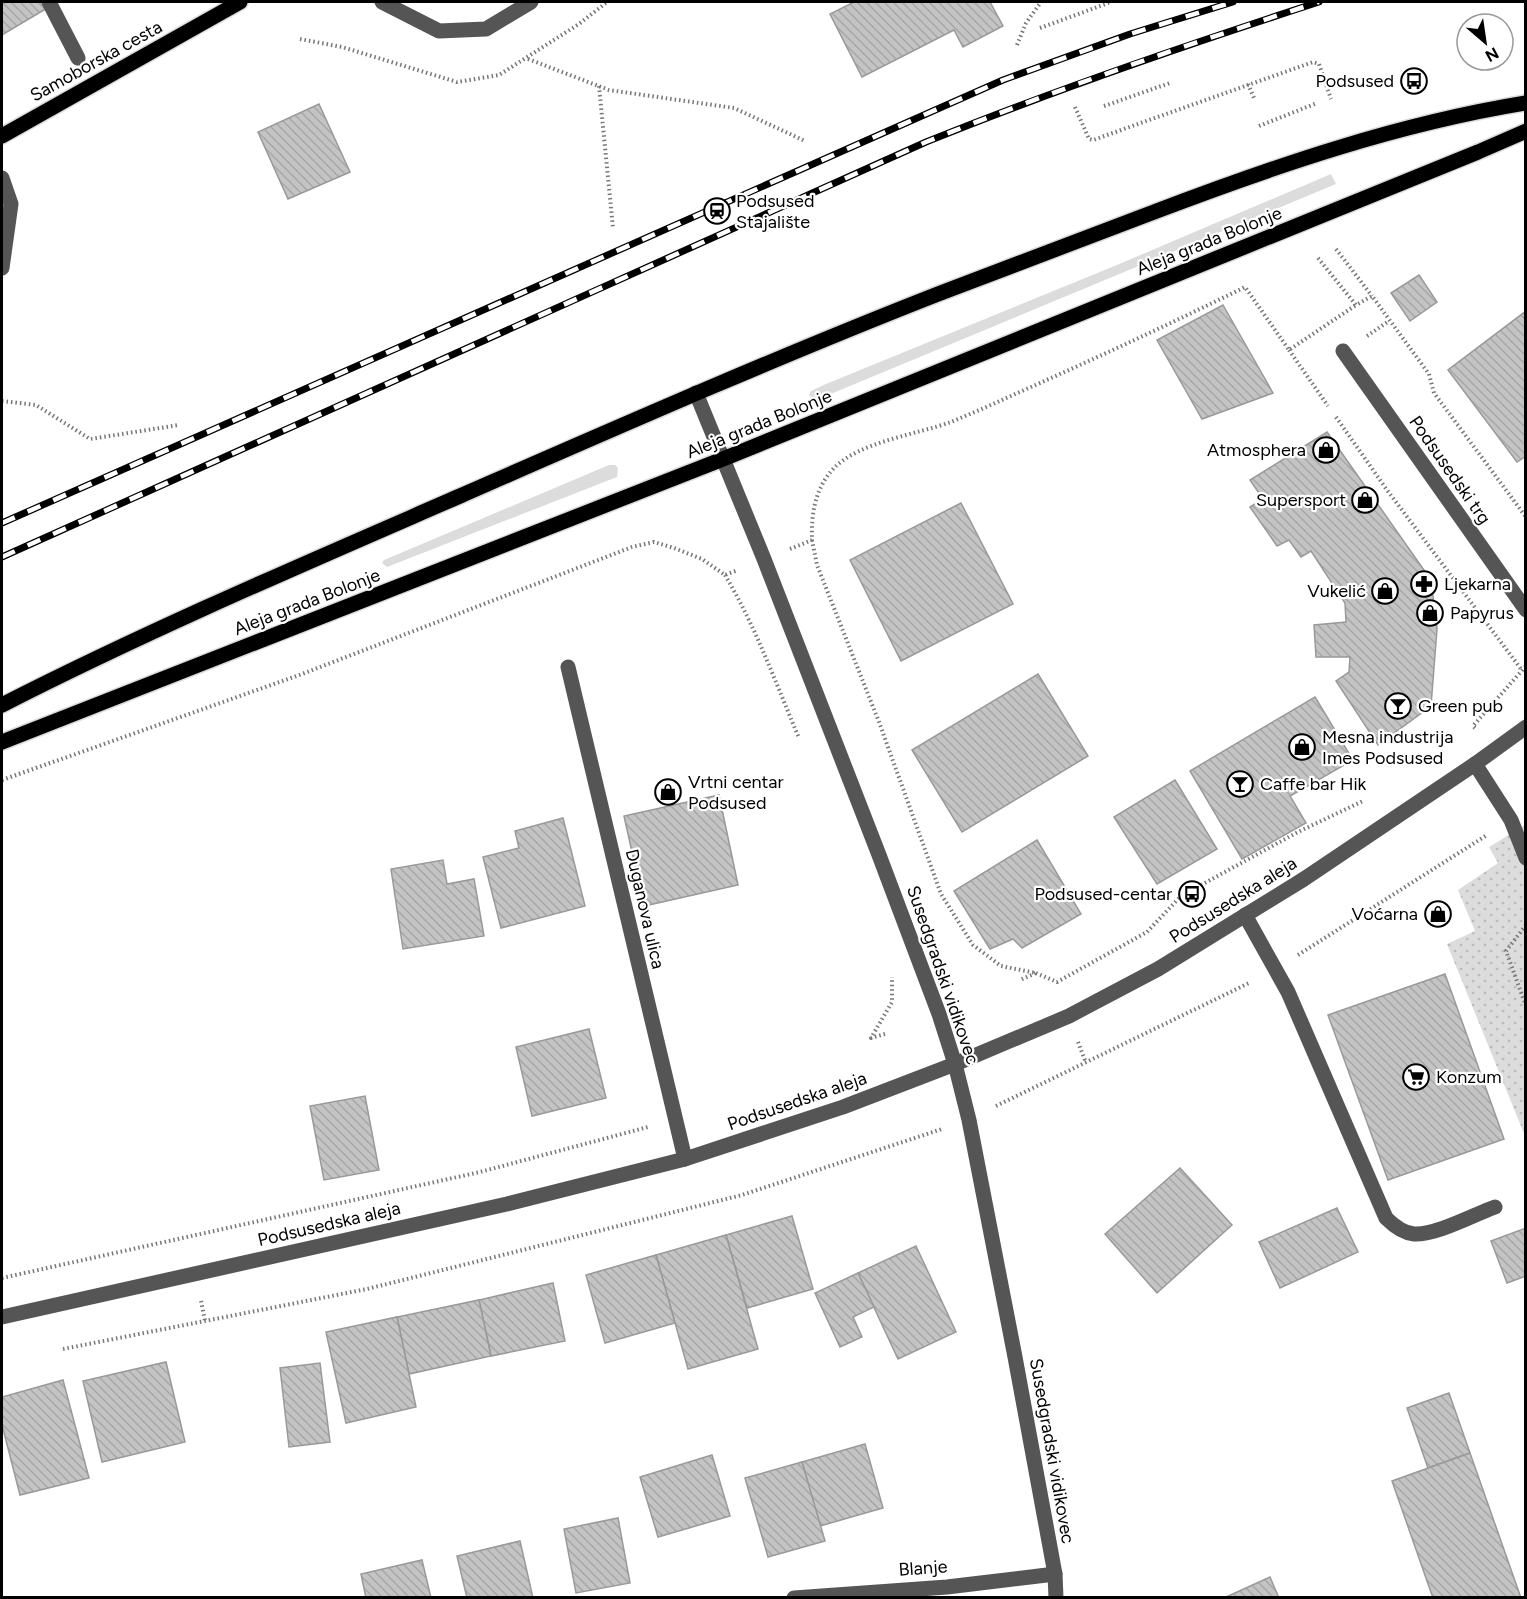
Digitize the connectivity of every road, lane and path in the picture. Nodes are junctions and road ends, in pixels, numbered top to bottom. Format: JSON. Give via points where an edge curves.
{"nodes":[{"id":1,"x":49,"y":2,"type":"edge"},
{"id":2,"x":240,"y":2,"type":"edge"},
{"id":3,"x":382,"y":2,"type":"edge"},
{"id":4,"x":531,"y":2,"type":"edge"},
{"id":5,"x":1041,"y":2,"type":"edge"},
{"id":6,"x":1111,"y":2,"type":"edge"},
{"id":7,"x":1040,"y":28,"type":"dead end"},
{"id":8,"x":300,"y":39,"type":"dead end"},
{"id":9,"x":1017,"y":45,"type":"dead end"},
{"id":10,"x":342,"y":47,"type":"dead end"},
{"id":11,"x":78,"y":58,"type":"dead end"},
{"id":12,"x":527,"y":59,"type":"dead end"},
{"id":13,"x":1170,"y":83,"type":"dead end"},
{"id":14,"x":1248,"y":84,"type":"junction"},
{"id":15,"x":599,"y":86,"type":"junction"},
{"id":16,"x":1254,"y":99,"type":"dead end"},
{"id":17,"x":1331,"y":99,"type":"dead end"},
{"id":18,"x":1317,"y":103,"type":"dead end"},
{"id":19,"x":1526,"y":103,"type":"edge"},
{"id":20,"x":1104,"y":106,"type":"dead end"},
{"id":21,"x":1075,"y":107,"type":"dead end"},
{"id":22,"x":1259,"y":126,"type":"dead end"},
{"id":23,"x":1526,"y":130,"type":"edge"},
{"id":24,"x":2,"y":136,"type":"edge"},
{"id":25,"x":805,"y":141,"type":"dead end"},
{"id":26,"x":2,"y":177,"type":"edge"},
{"id":27,"x":613,"y":228,"type":"dead end"},
{"id":28,"x":1336,"y":249,"type":"dead end"},
{"id":29,"x":1318,"y":258,"type":"dead end"},
{"id":30,"x":2,"y":268,"type":"edge"},
{"id":31,"x":1372,"y":296,"type":"junction"},
{"id":32,"x":1356,"y":305,"type":"junction"},
{"id":33,"x":1289,"y":350,"type":"junction"},
{"id":34,"x":1343,"y":351,"type":"dead end"},
{"id":35,"x":696,"y":393,"type":"junction"},
{"id":36,"x":2,"y":401,"type":"edge"},
{"id":37,"x":1328,"y":406,"type":"dead end"},
{"id":38,"x":1335,"y":417,"type":"dead end"},
{"id":39,"x":179,"y":425,"type":"dead end"},
{"id":40,"x":723,"y":459,"type":"junction"},
{"id":41,"x":1526,"y":517,"type":"edge"},
{"id":42,"x":813,"y":540,"type":"junction"},
{"id":43,"x":764,"y":559,"type":"junction"},
{"id":44,"x":725,"y":575,"type":"junction"},
{"id":45,"x":1526,"y":610,"type":"edge"},
{"id":46,"x":1526,"y":666,"type":"edge"},
{"id":47,"x":568,"y":667,"type":"dead end"},
{"id":48,"x":1521,"y":669,"type":"junction"},
{"id":49,"x":2,"y":705,"type":"edge"},
{"id":50,"x":1473,"y":726,"type":"junction"},
{"id":51,"x":1526,"y":727,"type":"edge"},
{"id":52,"x":1464,"y":733,"type":"dead end"},
{"id":53,"x":1479,"y":734,"type":"dead end"},
{"id":54,"x":2,"y":741,"type":"edge"},
{"id":55,"x":801,"y":743,"type":"dead end"},
{"id":56,"x":1475,"y":764,"type":"junction"},
{"id":57,"x":2,"y":780,"type":"edge"},
{"id":58,"x":1367,"y":799,"type":"dead end"},
{"id":59,"x":1510,"y":820,"type":"junction"},
{"id":60,"x":1526,"y":858,"type":"edge"},
{"id":61,"x":1245,"y":915,"type":"junction"},
{"id":62,"x":1526,"y":925,"type":"edge"},
{"id":63,"x":1292,"y":959,"type":"dead end"},
{"id":64,"x":1036,"y":973,"type":"junction"},
{"id":65,"x":892,"y":974,"type":"dead end"},
{"id":66,"x":1020,"y":980,"type":"dead end"},
{"id":67,"x":1249,"y":983,"type":"dead end"},
{"id":68,"x":1526,"y":1006,"type":"edge"},
{"id":69,"x":885,"y":1034,"type":"dead end"},
{"id":70,"x":1078,"y":1041,"type":"dead end"},
{"id":71,"x":1086,"y":1063,"type":"junction"},
{"id":72,"x":955,"y":1064,"type":"junction"},
{"id":73,"x":990,"y":1109,"type":"dead end"},
{"id":74,"x":675,"y":1120,"type":"junction"},
{"id":75,"x":951,"y":1126,"type":"dead end"},
{"id":76,"x":685,"y":1159,"type":"junction"},
{"id":77,"x":1495,"y":1207,"type":"dead end"},
{"id":78,"x":2,"y":1278,"type":"edge"},
{"id":79,"x":2,"y":1317,"type":"edge"},
{"id":80,"x":63,"y":1349,"type":"dead end"},
{"id":81,"x":1055,"y":1574,"type":"junction"},
{"id":82,"x":794,"y":1598,"type":"edge"},
{"id":83,"x":1056,"y":1598,"type":"edge"}],
"edges":[{"from":1,"to":11,"type":"street"},
{"from":2,"to":24,"type":"main road","name":"Samoborska cesta"},
{"from":3,"to":4,"type":"street","via":[[439,31],[486,29]]},
{"from":5,"to":9,"type":"path"},
{"from":6,"to":7,"type":"path"},
{"from":8,"to":10,"type":"path"},
{"from":12,"to":15,"type":"path"},
{"from":13,"to":20,"type":"path"},
{"from":14,"to":16,"type":"path"},
{"from":14,"to":17,"type":"path","via":[[1313,62],[1319,64]]},
{"from":14,"to":21,"type":"path","via":[[1093,140],[1089,139]]},
{"from":15,"to":25,"type":"path","via":[[734,108]]},
{"from":15,"to":27,"type":"path"},
{"from":18,"to":22,"type":"path"},
{"from":19,"to":35,"type":"main road","name":"Aleja grada Bolonje","via":[[1418,124],[1328,149],[1020,262]]},
{"from":23,"to":40,"type":"main road","name":"Aleja grada Bolonje"},
{"from":26,"to":30,"type":"street","via":[[11,204]]},
{"from":28,"to":31,"type":"path"},
{"from":29,"to":32,"type":"path"},
{"from":31,"to":32,"type":"path"},
{"from":31,"to":41,"type":"path","via":[[1429,374],[1434,393]]},
{"from":32,"to":33,"type":"path"},
{"from":33,"to":37,"type":"path"},
{"from":33,"to":42,"type":"path","via":[[1245,287],[1139,340],[950,422],[858,452],[834,468],[817,495],[811,519]]},
{"from":34,"to":45,"type":"street","name":"Podsusedski trg"},
{"from":35,"to":40,"type":"street","name":"Susedgradski vidikovec"},
{"from":35,"to":49,"type":"main road","name":"Aleja grada Bolonje","via":[[352,543]]},
{"from":36,"to":39,"type":"path","via":[[36,405],[90,439]]},
{"from":38,"to":48,"type":"path"},
{"from":40,"to":43,"type":"street","name":"Susedgradski vidikovec"},
{"from":40,"to":54,"type":"main road","name":"Aleja grada Bolonje"},
{"from":42,"to":43,"type":"path"},
{"from":42,"to":64,"type":"path","via":[[817,565],[941,894],[973,945],[1001,966]]},
{"from":43,"to":44,"type":"path"},
{"from":43,"to":72,"type":"street","name":"Susedgradski vidikovec"},
{"from":44,"to":55,"type":"path","via":[[740,600]]},
{"from":44,"to":57,"type":"path","via":[[702,558],[674,548],[654,542],[632,547],[302,674]]},
{"from":46,"to":48,"type":"path"},
{"from":47,"to":74,"type":"street","name":"Duganova ulica"},
{"from":48,"to":50,"type":"path"},
{"from":50,"to":52,"type":"path"},
{"from":50,"to":53,"type":"path"},
{"from":51,"to":56,"type":"street","name":"Podsusedska aleja"},
{"from":56,"to":59,"type":"street"},
{"from":56,"to":61,"type":"street","name":"Podsusedska aleja"},
{"from":58,"to":64,"type":"path","via":[[1181,896],[1147,932],[1058,982]]},
{"from":59,"to":60,"type":"street"},
{"from":59,"to":63,"type":"path"},
{"from":61,"to":72,"type":"street","name":"Podsusedska aleja","via":[[1113,994]]},
{"from":61,"to":77,"type":"street","via":[[1288,992],[1386,1218],[1398,1229],[1414,1234]]},
{"from":62,"to":68,"type":"path","via":[[1506,951]]},
{"from":64,"to":66,"type":"path"},
{"from":65,"to":69,"type":"path","via":[[892,1002],[871,1038]]},
{"from":67,"to":71,"type":"path"},
{"from":70,"to":71,"type":"path"},
{"from":71,"to":73,"type":"path"},
{"from":72,"to":76,"type":"street","name":"Podsusedska aleja","via":[[843,1107]]},
{"from":72,"to":81,"type":"street","name":"Susedgradski vidikovec","via":[[1016,1357]]},
{"from":74,"to":76,"type":"street","name":"Duganova ulica"},
{"from":74,"to":78,"type":"path","via":[[480,1172]]},
{"from":75,"to":80,"type":"path","via":[[742,1195],[367,1289]]},
{"from":76,"to":79,"type":"street","name":"Podsusedska aleja","via":[[507,1204]]},
{"from":81,"to":82,"type":"street","name":"Blanje","via":[[947,1587]]},
{"from":81,"to":83,"type":"street","name":"Susedgradski vidikovec"}]}
